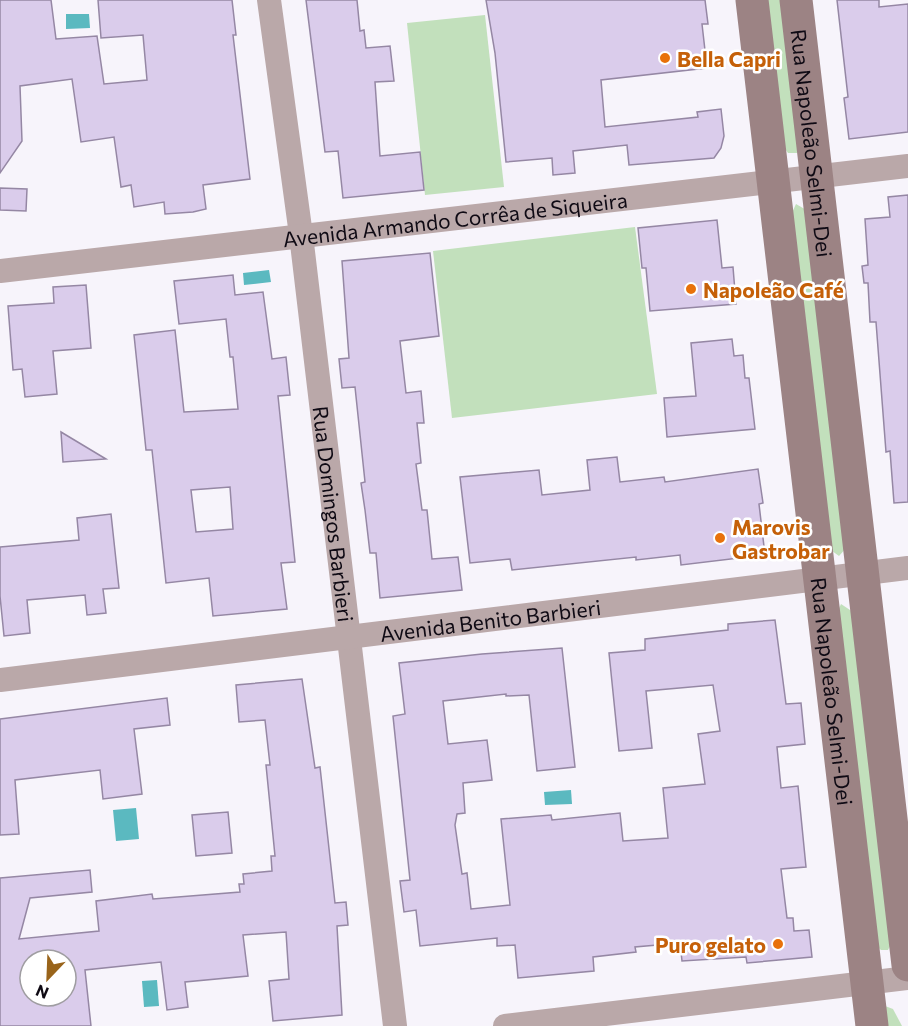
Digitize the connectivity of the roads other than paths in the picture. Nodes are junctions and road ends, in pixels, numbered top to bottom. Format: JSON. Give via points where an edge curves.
{"nodes":[{"id":1,"x":269,"y":0,"type":"edge"},
{"id":2,"x":752,"y":0,"type":"edge"},
{"id":3,"x":796,"y":0,"type":"edge"},
{"id":4,"x":908,"y":166,"type":"edge"},
{"id":5,"x":816,"y":176,"type":"junction"},
{"id":6,"x":774,"y":180,"type":"junction"},
{"id":7,"x":301,"y":235,"type":"junction"},
{"id":8,"x":0,"y":271,"type":"edge"},
{"id":9,"x":908,"y":568,"type":"edge"},
{"id":10,"x":862,"y":573,"type":"junction"},
{"id":11,"x":820,"y":578,"type":"junction"},
{"id":12,"x":349,"y":638,"type":"junction"},
{"id":13,"x":0,"y":680,"type":"edge"},
{"id":14,"x":908,"y":965,"type":"edge"},
{"id":15,"x":908,"y":978,"type":"edge"},
{"id":16,"x":868,"y":984,"type":"junction"},
{"id":17,"x":395,"y":1026,"type":"edge"},
{"id":18,"x":505,"y":1026,"type":"edge"},
{"id":19,"x":872,"y":1026,"type":"edge"}],
"edges":[{"from":1,"to":7,"type":"street","name":"Rua Domingos Barbieri"},
{"from":2,"to":6,"type":"main road","name":"Rua Napoleão Selmi-Dei"},
{"from":3,"to":5,"type":"main road","name":"Rua Napoleão Selmi-Dei"},
{"from":4,"to":5,"type":"street","name":"Avenida Armando Corrêa de Siqueira"},
{"from":5,"to":6,"type":"street","name":"Avenida Armando Corrêa de Siqueira"},
{"from":5,"to":10,"type":"main road","name":"Rua Napoleão Selmi-Dei"},
{"from":6,"to":7,"type":"street","name":"Avenida Armando Corrêa de Siqueira"},
{"from":6,"to":11,"type":"main road","name":"Rua Napoleão Selmi-Dei"},
{"from":7,"to":8,"type":"street","name":"Avenida Armando Corrêa de Siqueira"},
{"from":7,"to":12,"type":"street","name":"Rua Domingos Barbieri"},
{"from":9,"to":10,"type":"street","name":"Avenida Benito Barbieri"},
{"from":10,"to":11,"type":"street","name":"Avenida Benito Barbieri"},
{"from":10,"to":14,"type":"main road","name":"Rua Napoleão Selmi-Dei"},
{"from":11,"to":12,"type":"street","name":"Avenida Benito Barbieri"},
{"from":11,"to":16,"type":"main road","name":"Rua Napoleão Selmi-Dei"},
{"from":12,"to":13,"type":"street","name":"Avenida Benito Barbieri"},
{"from":12,"to":17,"type":"street","name":"Rua Domingos Barbieri"},
{"from":15,"to":16,"type":"street"},
{"from":16,"to":18,"type":"street"},
{"from":16,"to":19,"type":"main road","name":"Rua Napoleão Selmi-Dei"}]}
